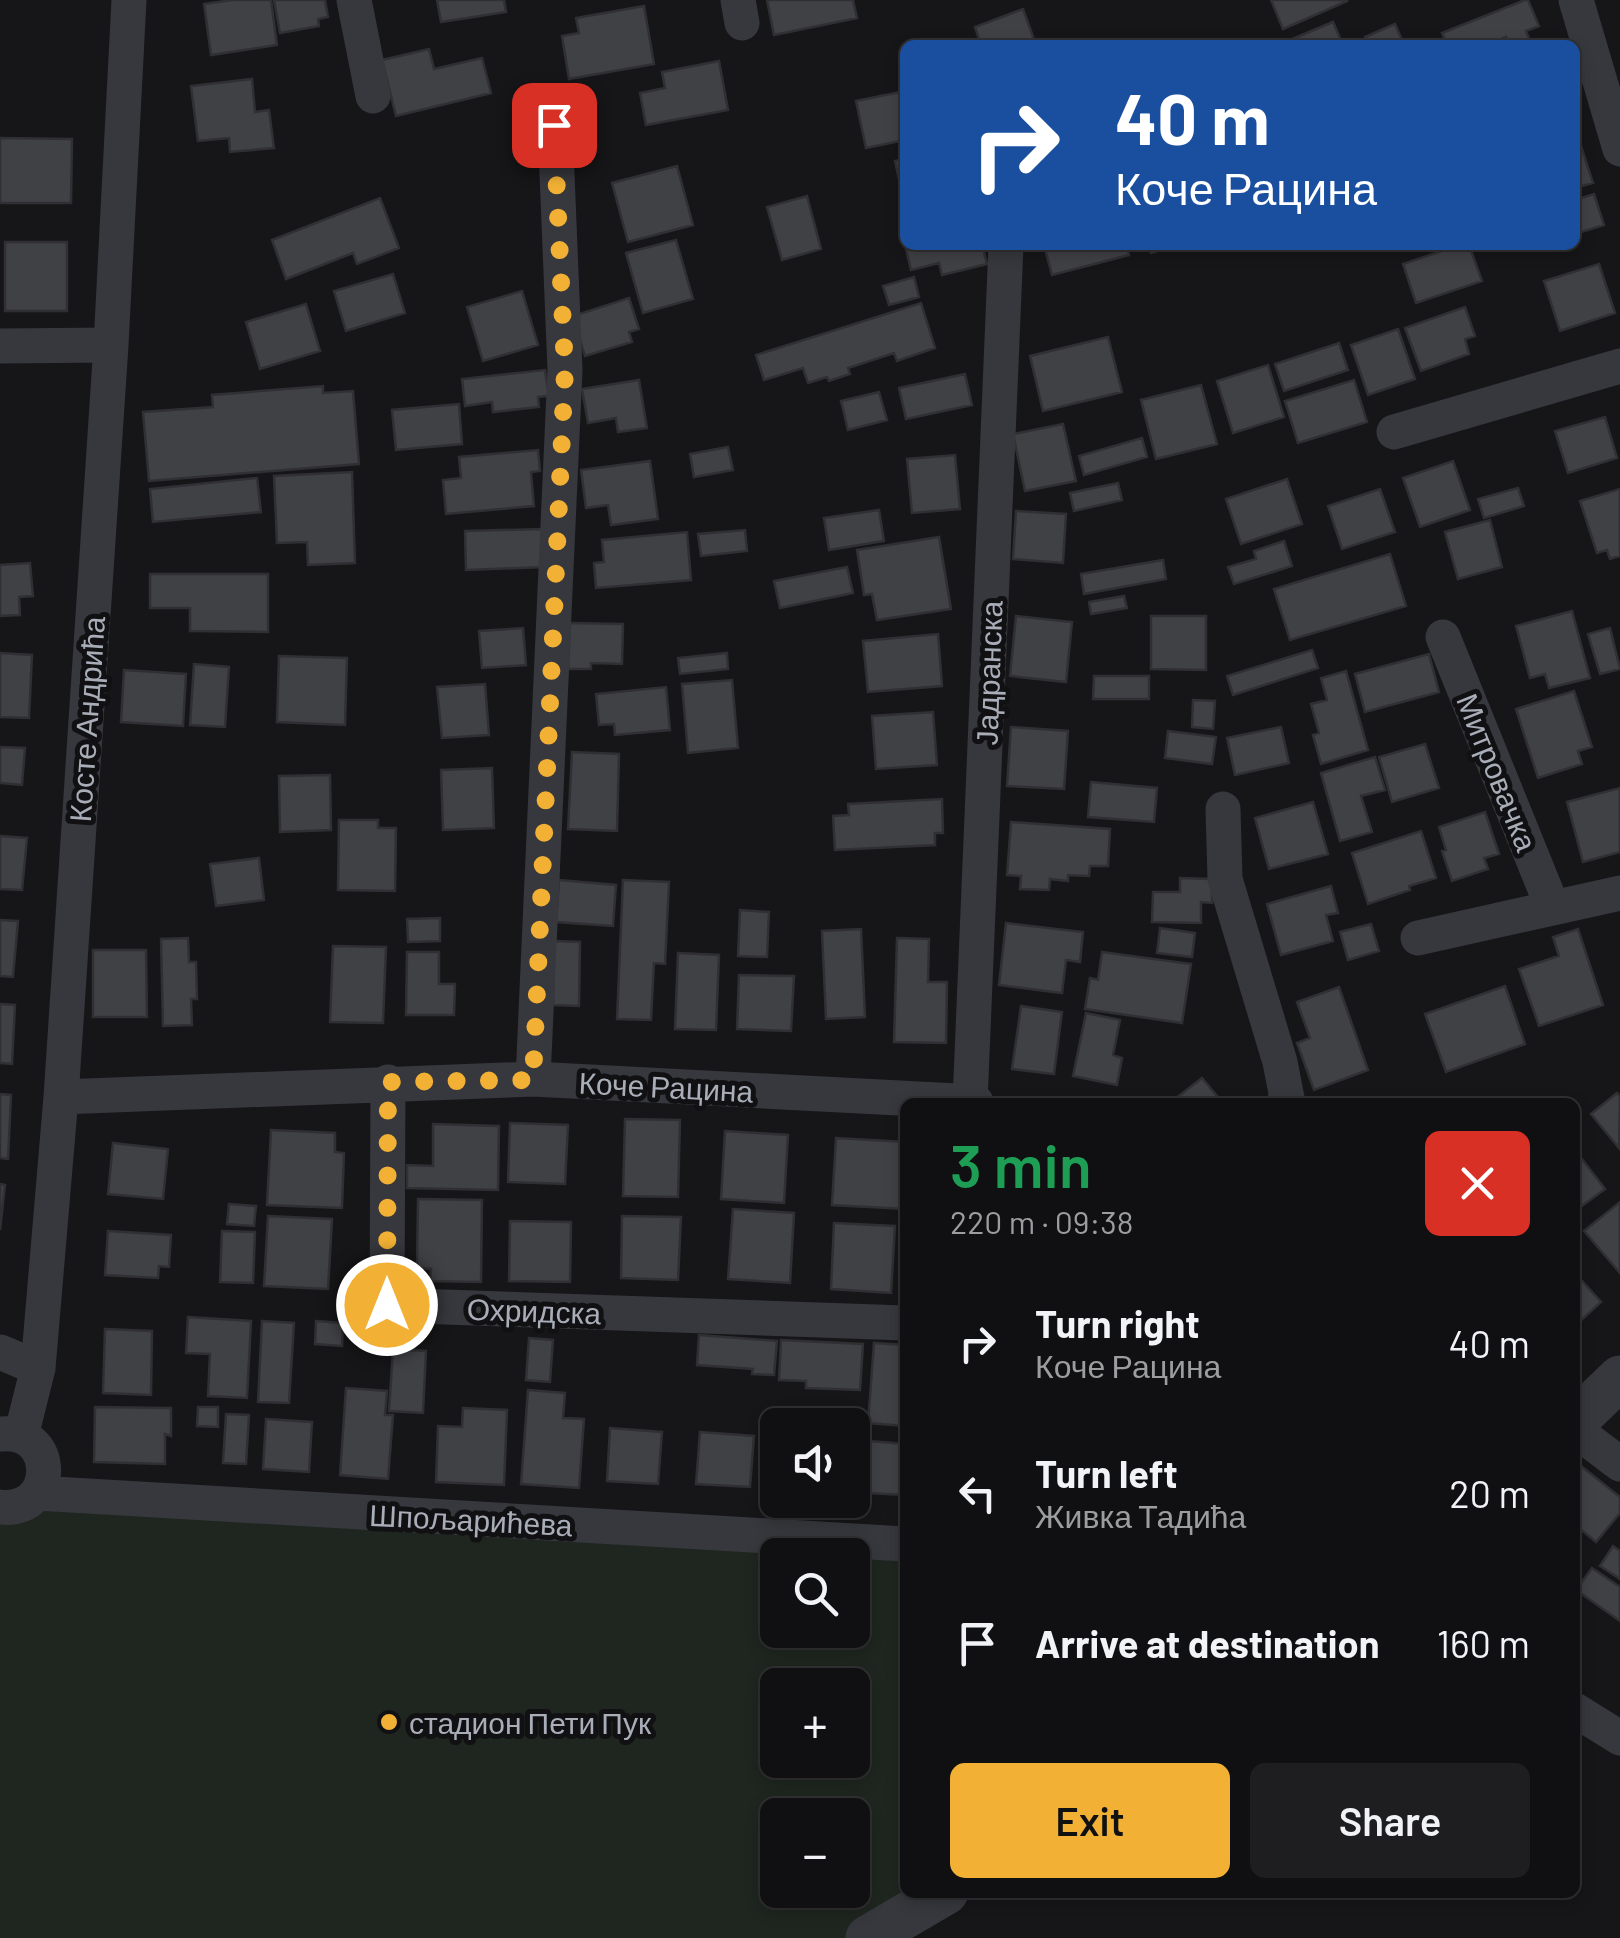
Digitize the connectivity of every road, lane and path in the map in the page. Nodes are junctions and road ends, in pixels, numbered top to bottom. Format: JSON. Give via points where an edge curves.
{"nodes":[{"id":1,"x":129,"y":0,"type":"edge"},
{"id":2,"x":354,"y":0,"type":"edge"},
{"id":3,"x":1576,"y":0,"type":"edge"},
{"id":4,"x":372,"y":96,"type":"dead end"},
{"id":5,"x":554,"y":125,"type":"dead end"},
{"id":6,"x":1620,"y":148,"type":"edge"},
{"id":7,"x":1006,"y":250,"type":"edge"},
{"id":8,"x":111,"y":345,"type":"junction"},
{"id":9,"x":0,"y":346,"type":"edge"},
{"id":10,"x":1620,"y":366,"type":"edge"},
{"id":11,"x":1394,"y":432,"type":"dead end"},
{"id":12,"x":1443,"y":638,"type":"dead end"},
{"id":13,"x":1224,"y":809,"type":"dead end"},
{"id":14,"x":1620,"y":893,"type":"edge"},
{"id":15,"x":1552,"y":906,"type":"junction"},
{"id":16,"x":1418,"y":938,"type":"dead end"},
{"id":17,"x":533,"y":1080,"type":"junction"},
{"id":18,"x":388,"y":1082,"type":"junction"},
{"id":19,"x":61,"y":1097,"type":"junction"},
{"id":20,"x":900,"y":1098,"type":"edge"},
{"id":21,"x":972,"y":1098,"type":"edge"},
{"id":22,"x":1286,"y":1098,"type":"edge"},
{"id":23,"x":900,"y":1323,"type":"edge"},
{"id":24,"x":0,"y":1352,"type":"edge"},
{"id":25,"x":38,"y":1368,"type":"junction"},
{"id":26,"x":1620,"y":1378,"type":"edge"},
{"id":27,"x":1580,"y":1416,"type":"edge"},
{"id":28,"x":1580,"y":1434,"type":"edge"},
{"id":29,"x":10,"y":1435,"type":"edge"},
{"id":30,"x":1620,"y":1464,"type":"edge"},
{"id":31,"x":38,"y":1493,"type":"junction"},
{"id":32,"x":0,"y":1507,"type":"edge"},
{"id":33,"x":900,"y":1544,"type":"edge"},
{"id":34,"x":1580,"y":1713,"type":"edge"},
{"id":35,"x":1620,"y":1738,"type":"edge"},
{"id":36,"x":936,"y":1898,"type":"edge"},
{"id":37,"x":868,"y":1938,"type":"edge"}],
"edges":[{"from":1,"to":8,"type":"street","name":"Косте Андрића"},
{"from":2,"to":4,"type":"street"},
{"from":3,"to":6,"type":"street"},
{"from":5,"to":17,"type":"street","via":[[565,370]]},
{"from":7,"to":21,"type":"street","name":"Јадранска"},
{"from":8,"to":9,"type":"street"},
{"from":8,"to":19,"type":"street","name":"Косте Андрића"},
{"from":10,"to":11,"type":"street"},
{"from":12,"to":15,"type":"street","name":"Митровачка"},
{"from":13,"to":22,"type":"street","via":[[1225,879]]},
{"from":14,"to":15,"type":"street"},
{"from":15,"to":16,"type":"street"},
{"from":17,"to":18,"type":"street","name":"Коче Рацина"},
{"from":17,"to":20,"type":"street","name":"Коче Рацина"},
{"from":18,"to":19,"type":"street","name":"Коче Рацина"},
{"from":18,"to":23,"type":"street","name":"Охридска","via":[[387,1305]]},
{"from":19,"to":25,"type":"street","name":"Косте Андрића"},
{"from":24,"to":25,"type":"street"},
{"from":25,"to":29,"type":"street","name":"Косте Андрића"},
{"from":26,"to":27,"type":"street"},
{"from":28,"to":30,"type":"street"},
{"from":29,"to":31,"type":"street","via":[[43,1460]]},
{"from":31,"to":32,"type":"street","via":[[18,1507]]},
{"from":31,"to":33,"type":"street","name":"Шпољарићева"},
{"from":34,"to":35,"type":"street"},
{"from":36,"to":37,"type":"street"}]}
